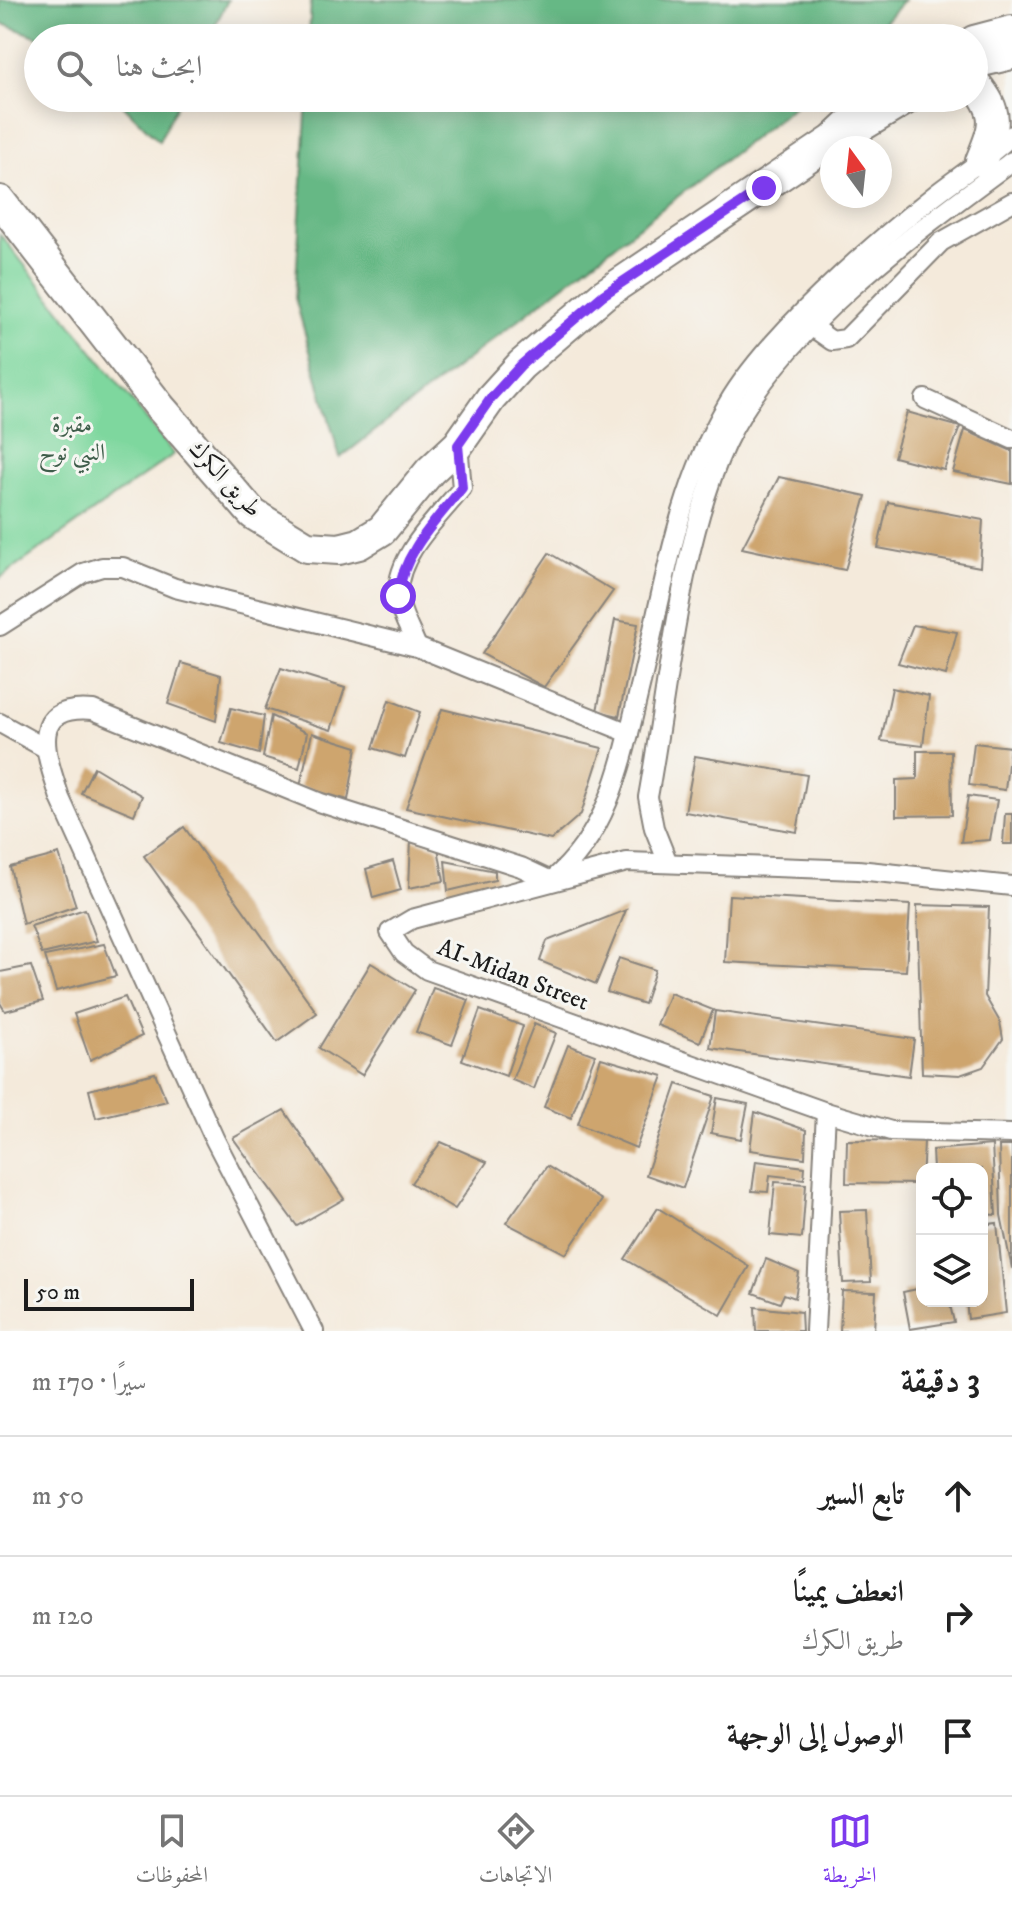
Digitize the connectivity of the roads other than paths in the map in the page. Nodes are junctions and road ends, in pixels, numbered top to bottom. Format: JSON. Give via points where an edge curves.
{"nodes":[{"id":1,"x":1012,"y":31,"type":"edge"},
{"id":2,"x":988,"y":37,"type":"edge"},
{"id":3,"x":1012,"y":54,"type":"edge"},
{"id":4,"x":988,"y":60,"type":"edge"},
{"id":5,"x":988,"y":98,"type":"edge"},
{"id":6,"x":863,"y":112,"type":"edge"},
{"id":7,"x":883,"y":112,"type":"edge"},
{"id":8,"x":1012,"y":135,"type":"edge"},
{"id":9,"x":837,"y":136,"type":"edge"},
{"id":10,"x":840,"y":136,"type":"edge"},
{"id":11,"x":820,"y":149,"type":"edge"},
{"id":12,"x":981,"y":161,"type":"junction"},
{"id":13,"x":1012,"y":161,"type":"edge"},
{"id":14,"x":0,"y":201,"type":"edge"},
{"id":15,"x":1012,"y":202,"type":"edge"},
{"id":16,"x":806,"y":323,"type":"junction"},
{"id":17,"x":925,"y":399,"type":"dead end"},
{"id":18,"x":1012,"y":439,"type":"edge"},
{"id":19,"x":458,"y":445,"type":"junction"},
{"id":20,"x":711,"y":456,"type":"junction"},
{"id":21,"x":0,"y":626,"type":"edge"},
{"id":22,"x":417,"y":647,"type":"junction"},
{"id":23,"x":0,"y":723,"type":"edge"},
{"id":24,"x":629,"y":733,"type":"junction"},
{"id":25,"x":43,"y":747,"type":"junction"},
{"id":26,"x":668,"y":863,"type":"junction"},
{"id":27,"x":551,"y":881,"type":"junction"},
{"id":28,"x":1012,"y":886,"type":"edge"},
{"id":29,"x":826,"y":1112,"type":"junction"},
{"id":30,"x":1012,"y":1134,"type":"edge"},
{"id":31,"x":314,"y":1331,"type":"edge"},
{"id":32,"x":815,"y":1331,"type":"edge"}],
"edges":[{"from":1,"to":2,"type":"main road"},
{"from":3,"to":4,"type":"main road"},
{"from":5,"to":12,"type":"main road","via":[[994,115]]},
{"from":6,"to":9,"type":"main road","name":"طريق الكرك"},
{"from":7,"to":10,"type":"main road","name":"طريق الكرك"},
{"from":8,"to":12,"type":"street"},
{"from":11,"to":19,"type":"main road","name":"طريق الكرك","via":[[603,295],[521,365]]},
{"from":12,"to":16,"type":"street","via":[[874,247]]},
{"from":13,"to":16,"type":"street"},
{"from":14,"to":19,"type":"main road","name":"طريق الكرك","via":[[219,477],[253,514],[295,542],[321,551],[371,539]]},
{"from":15,"to":16,"type":"street","via":[[941,242],[855,333],[832,341]]},
{"from":16,"to":20,"type":"street","via":[[753,368],[727,403]]},
{"from":17,"to":18,"type":"street"},
{"from":19,"to":22,"type":"street","via":[[462,488],[410,554],[400,578],[398,596]]},
{"from":20,"to":24,"type":"street","via":[[687,490]]},
{"from":20,"to":26,"type":"street","via":[[648,797]]},
{"from":21,"to":22,"type":"street","via":[[83,573],[123,567],[175,588]]},
{"from":22,"to":24,"type":"street"},
{"from":23,"to":25,"type":"street"},
{"from":24,"to":27,"type":"street","via":[[595,830],[577,860]]},
{"from":25,"to":27,"type":"street","via":[[56,717],[93,710],[321,803]]},
{"from":25,"to":31,"type":"street","via":[[60,798],[215,1140]]},
{"from":26,"to":27,"type":"street","name":"AI-Midan Street","via":[[627,862]]},
{"from":26,"to":28,"type":"street","name":"AI-Midan Street","via":[[858,870]]},
{"from":27,"to":29,"type":"street","name":"AI-Midan Street","via":[[412,919],[390,932],[404,953],[427,970]]},
{"from":29,"to":30,"type":"street","name":"AI-Midan Street","via":[[891,1131]]},
{"from":29,"to":32,"type":"street"}]}
